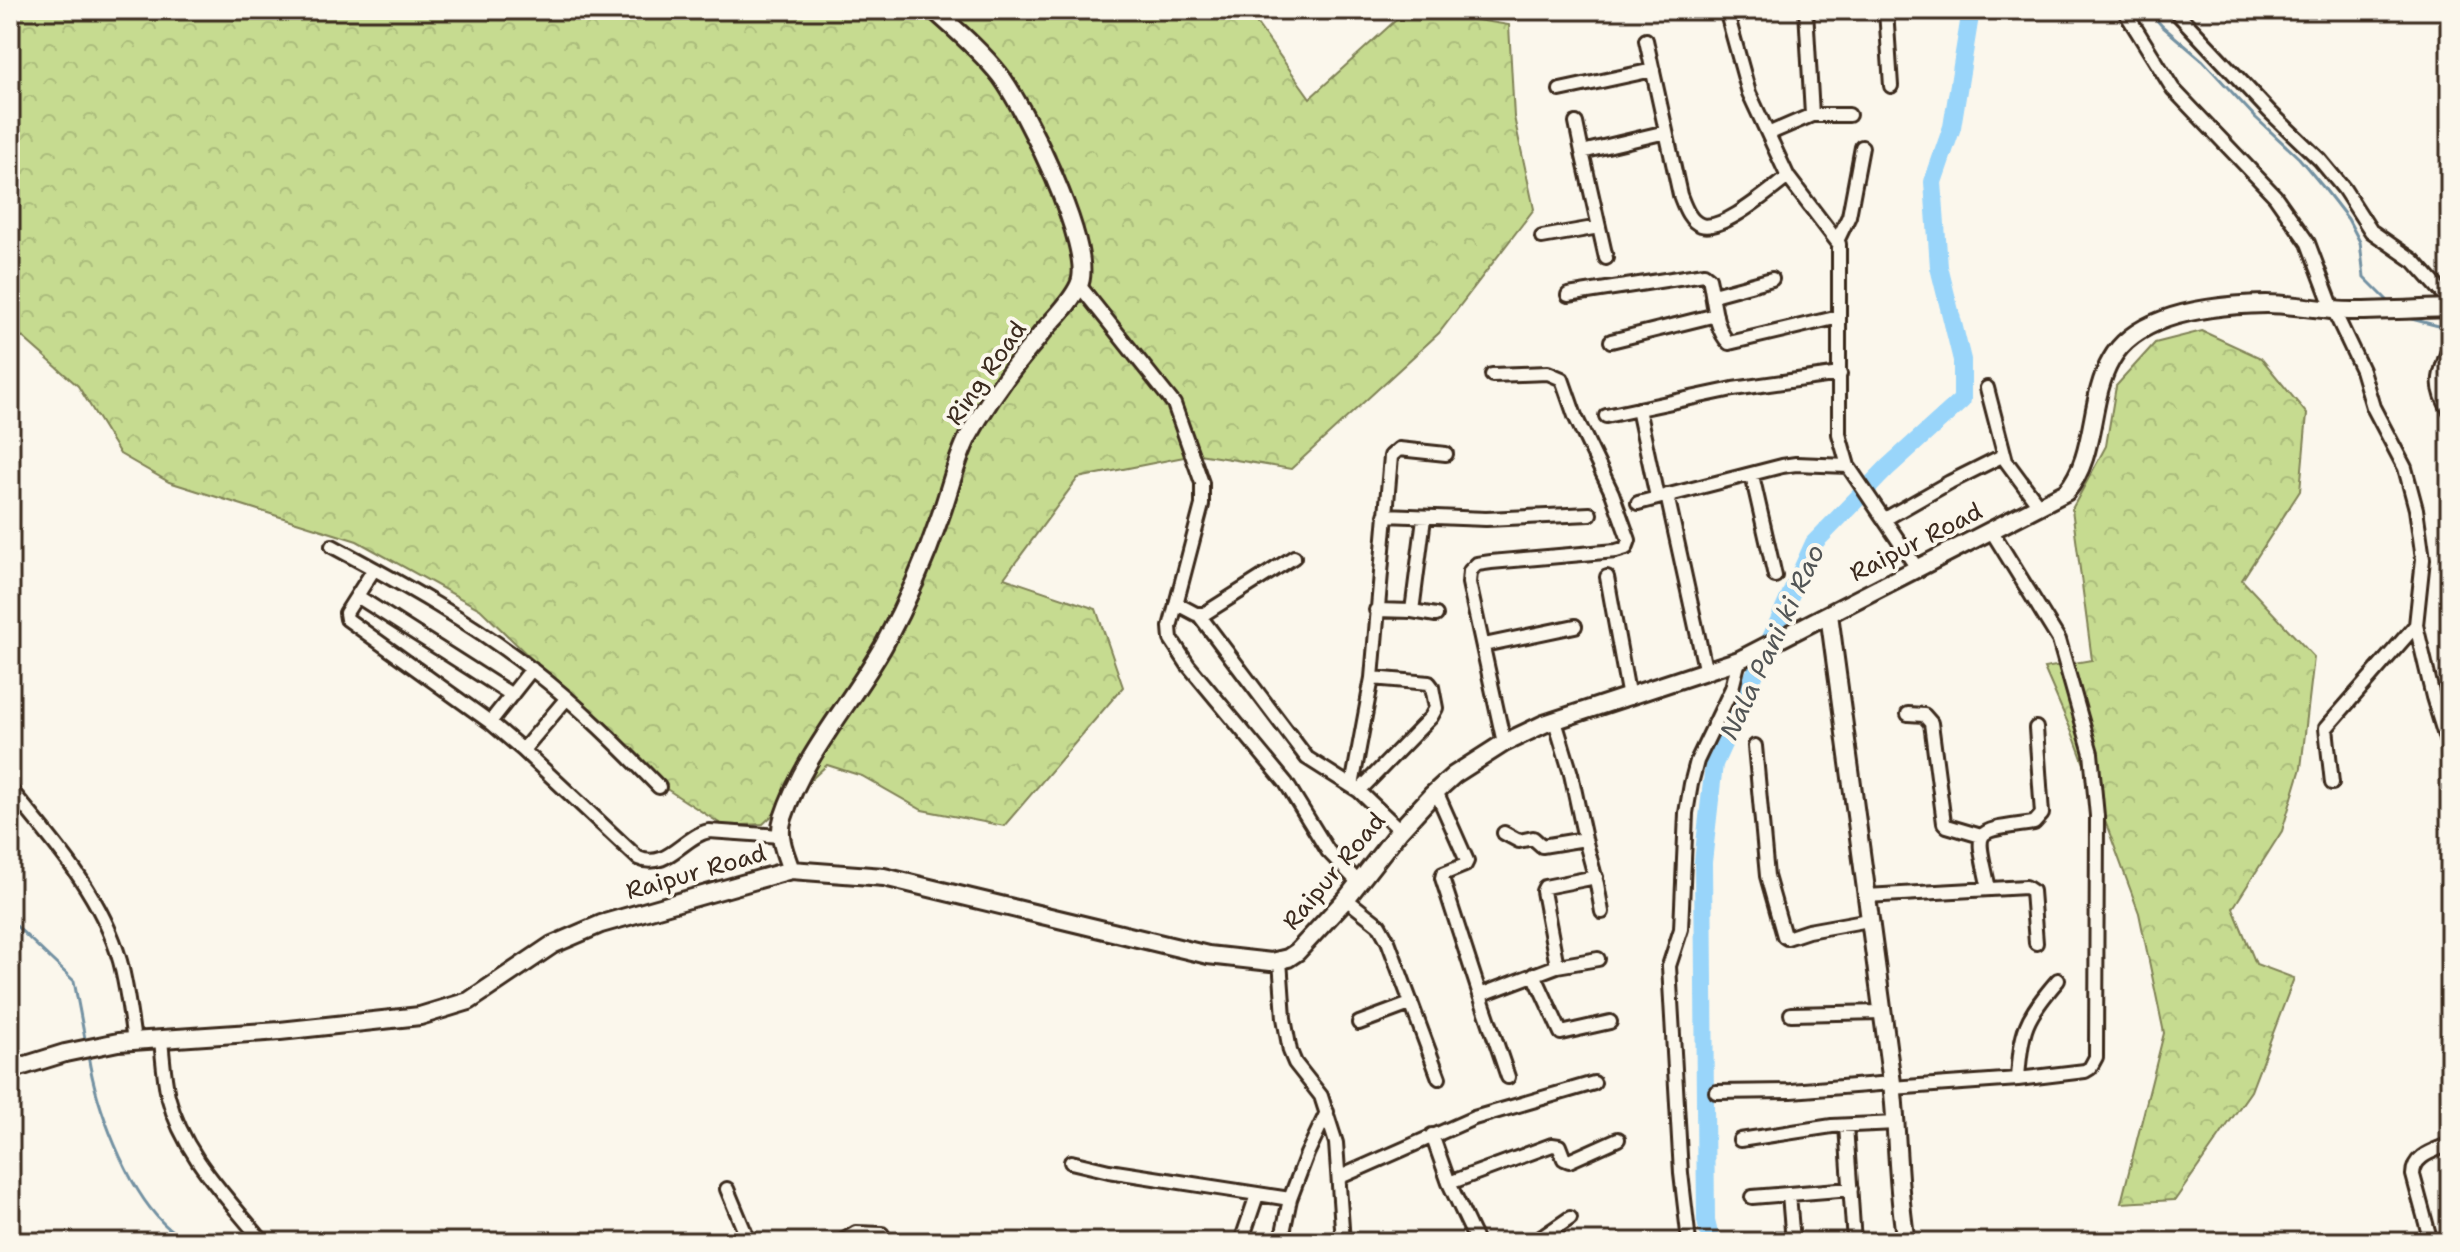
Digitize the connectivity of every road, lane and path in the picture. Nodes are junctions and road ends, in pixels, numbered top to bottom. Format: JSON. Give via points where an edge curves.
{"nodes":[{"id":1,"x":934,"y":10,"type":"edge"},
{"id":2,"x":1726,"y":10,"type":"edge"},
{"id":3,"x":1806,"y":10,"type":"edge"},
{"id":4,"x":1886,"y":10,"type":"edge"},
{"id":5,"x":2124,"y":10,"type":"edge"},
{"id":6,"x":2174,"y":10,"type":"edge"},
{"id":7,"x":1646,"y":40,"type":"dead end"},
{"id":8,"x":1653,"y":70,"type":"junction"},
{"id":9,"x":1891,"y":86,"type":"dead end"},
{"id":10,"x":1560,"y":90,"type":"dead end"},
{"id":11,"x":1812,"y":115,"type":"junction"},
{"id":12,"x":1849,"y":115,"type":"dead end"},
{"id":13,"x":1576,"y":123,"type":"dead end"},
{"id":14,"x":1666,"y":132,"type":"junction"},
{"id":15,"x":1770,"y":133,"type":"junction"},
{"id":16,"x":1862,"y":147,"type":"dead end"},
{"id":17,"x":1582,"y":152,"type":"junction"},
{"id":18,"x":1788,"y":177,"type":"junction"},
{"id":19,"x":1599,"y":227,"type":"junction"},
{"id":20,"x":1542,"y":237,"type":"dead end"},
{"id":21,"x":1838,"y":239,"type":"junction"},
{"id":22,"x":1606,"y":258,"type":"dead end"},
{"id":23,"x":1772,"y":279,"type":"dead end"},
{"id":24,"x":1079,"y":285,"type":"junction"},
{"id":25,"x":1568,"y":295,"type":"dead end"},
{"id":26,"x":1713,"y":295,"type":"junction"},
{"id":27,"x":2450,"y":301,"type":"edge"},
{"id":28,"x":2450,"y":308,"type":"edge"},
{"id":29,"x":2341,"y":310,"type":"junction"},
{"id":30,"x":1716,"y":315,"type":"junction"},
{"id":31,"x":1839,"y":317,"type":"junction"},
{"id":32,"x":1611,"y":341,"type":"dead end"},
{"id":33,"x":2449,"y":349,"type":"edge"},
{"id":34,"x":1840,"y":374,"type":"junction"},
{"id":35,"x":1492,"y":375,"type":"dead end"},
{"id":36,"x":1987,"y":388,"type":"dead end"},
{"id":37,"x":1638,"y":409,"type":"junction"},
{"id":38,"x":2450,"y":411,"type":"edge"},
{"id":39,"x":1606,"y":416,"type":"dead end"},
{"id":40,"x":1446,"y":454,"type":"dead end"},
{"id":41,"x":2004,"y":455,"type":"junction"},
{"id":42,"x":1848,"y":466,"type":"junction"},
{"id":43,"x":1752,"y":475,"type":"junction"},
{"id":44,"x":1662,"y":496,"type":"junction"},
{"id":45,"x":1638,"y":503,"type":"dead end"},
{"id":46,"x":2040,"y":507,"type":"junction"},
{"id":47,"x":1590,"y":514,"type":"dead end"},
{"id":48,"x":1385,"y":515,"type":"junction"},
{"id":49,"x":1424,"y":518,"type":"junction"},
{"id":50,"x":1885,"y":519,"type":"junction"},
{"id":51,"x":1991,"y":530,"type":"junction"},
{"id":52,"x":332,"y":546,"type":"dead end"},
{"id":53,"x":1294,"y":557,"type":"dead end"},
{"id":54,"x":1917,"y":568,"type":"junction"},
{"id":55,"x":374,"y":569,"type":"junction"},
{"id":56,"x":1775,"y":576,"type":"dead end"},
{"id":57,"x":1607,"y":577,"type":"dead end"},
{"id":58,"x":357,"y":596,"type":"junction"},
{"id":59,"x":1177,"y":604,"type":"junction"},
{"id":60,"x":1376,"y":610,"type":"junction"},
{"id":61,"x":1412,"y":611,"type":"junction"},
{"id":62,"x":1829,"y":614,"type":"junction"},
{"id":63,"x":1199,"y":615,"type":"junction"},
{"id":64,"x":1436,"y":615,"type":"dead end"},
{"id":65,"x":2416,"y":625,"type":"junction"},
{"id":66,"x":1575,"y":626,"type":"dead end"},
{"id":67,"x":1484,"y":645,"type":"junction"},
{"id":68,"x":1743,"y":658,"type":"junction"},
{"id":69,"x":532,"y":669,"type":"junction"},
{"id":70,"x":1706,"y":673,"type":"junction"},
{"id":71,"x":1372,"y":678,"type":"junction"},
{"id":72,"x":512,"y":695,"type":"junction"},
{"id":73,"x":567,"y":698,"type":"junction"},
{"id":74,"x":1629,"y":698,"type":"junction"},
{"id":75,"x":1908,"y":714,"type":"dead end"},
{"id":76,"x":1555,"y":721,"type":"junction"},
{"id":77,"x":490,"y":722,"type":"junction"},
{"id":78,"x":2036,"y":728,"type":"dead end"},
{"id":79,"x":1504,"y":743,"type":"junction"},
{"id":80,"x":1755,"y":746,"type":"dead end"},
{"id":81,"x":523,"y":750,"type":"junction"},
{"id":82,"x":2450,"y":752,"type":"edge"},
{"id":83,"x":2332,"y":783,"type":"dead end"},
{"id":84,"x":659,"y":787,"type":"dead end"},
{"id":85,"x":1356,"y":788,"type":"junction"},
{"id":86,"x":10,"y":789,"type":"edge"},
{"id":87,"x":1436,"y":791,"type":"junction"},
{"id":88,"x":1400,"y":830,"type":"junction"},
{"id":89,"x":1504,"y":833,"type":"dead end"},
{"id":90,"x":780,"y":836,"type":"junction"},
{"id":91,"x":1981,"y":836,"type":"junction"},
{"id":92,"x":1585,"y":839,"type":"junction"},
{"id":93,"x":791,"y":870,"type":"junction"},
{"id":94,"x":1596,"y":877,"type":"junction"},
{"id":95,"x":1359,"y":883,"type":"junction"},
{"id":96,"x":1989,"y":889,"type":"junction"},
{"id":97,"x":1866,"y":896,"type":"junction"},
{"id":98,"x":1346,"y":899,"type":"junction"},
{"id":99,"x":1602,"y":912,"type":"dead end"},
{"id":100,"x":1869,"y":920,"type":"junction"},
{"id":101,"x":2036,"y":943,"type":"dead end"},
{"id":102,"x":1598,"y":959,"type":"dead end"},
{"id":103,"x":1280,"y":960,"type":"junction"},
{"id":104,"x":1557,"y":966,"type":"junction"},
{"id":105,"x":1534,"y":974,"type":"junction"},
{"id":106,"x":2058,"y":980,"type":"dead end"},
{"id":107,"x":1480,"y":995,"type":"junction"},
{"id":108,"x":1410,"y":1004,"type":"junction"},
{"id":109,"x":1882,"y":1012,"type":"junction"},
{"id":110,"x":1791,"y":1014,"type":"dead end"},
{"id":111,"x":1610,"y":1022,"type":"dead end"},
{"id":112,"x":1359,"y":1023,"type":"dead end"},
{"id":113,"x":161,"y":1040,"type":"junction"},
{"id":114,"x":126,"y":1042,"type":"junction"},
{"id":115,"x":10,"y":1070,"type":"edge"},
{"id":116,"x":1508,"y":1077,"type":"dead end"},
{"id":117,"x":1439,"y":1078,"type":"dead end"},
{"id":118,"x":2018,"y":1079,"type":"junction"},
{"id":119,"x":1594,"y":1083,"type":"dead end"},
{"id":120,"x":1892,"y":1086,"type":"junction"},
{"id":121,"x":1716,"y":1092,"type":"dead end"},
{"id":122,"x":1327,"y":1112,"type":"junction"},
{"id":123,"x":1896,"y":1123,"type":"junction"},
{"id":124,"x":1846,"y":1126,"type":"junction"},
{"id":125,"x":1432,"y":1135,"type":"junction"},
{"id":126,"x":1618,"y":1139,"type":"dead end"},
{"id":127,"x":1740,"y":1140,"type":"dead end"},
{"id":128,"x":2450,"y":1144,"type":"edge"},
{"id":129,"x":1071,"y":1162,"type":"dead end"},
{"id":130,"x":1340,"y":1177,"type":"junction"},
{"id":131,"x":1449,"y":1183,"type":"junction"},
{"id":132,"x":727,"y":1189,"type":"dead end"},
{"id":133,"x":1851,"y":1189,"type":"junction"},
{"id":134,"x":1257,"y":1195,"type":"junction"},
{"id":135,"x":1789,"y":1195,"type":"junction"},
{"id":136,"x":1752,"y":1197,"type":"dead end"},
{"id":137,"x":1290,"y":1199,"type":"junction"},
{"id":138,"x":1570,"y":1218,"type":"dead end"},
{"id":139,"x":882,"y":1234,"type":"dead end"},
{"id":140,"x":1475,"y":1238,"type":"dead end"},
{"id":141,"x":263,"y":1242,"type":"edge"},
{"id":142,"x":749,"y":1242,"type":"edge"},
{"id":143,"x":841,"y":1242,"type":"edge"},
{"id":144,"x":1241,"y":1242,"type":"edge"},
{"id":145,"x":1281,"y":1242,"type":"edge"},
{"id":146,"x":1343,"y":1242,"type":"edge"},
{"id":147,"x":1535,"y":1242,"type":"edge"},
{"id":148,"x":1689,"y":1242,"type":"edge"},
{"id":149,"x":1793,"y":1242,"type":"edge"},
{"id":150,"x":1854,"y":1242,"type":"edge"},
{"id":151,"x":1906,"y":1242,"type":"edge"},
{"id":152,"x":2431,"y":1242,"type":"edge"}],
"edges":[{"from":1,"to":24,"type":"main road","via":[[1000,75],[1042,146],[1077,243]]},
{"from":2,"to":15,"type":"street","via":[[1744,77]]},
{"from":3,"to":11,"type":"street"},
{"from":4,"to":9,"type":"street"},
{"from":5,"to":29,"type":"street","via":[[2173,89],[2293,218]]},
{"from":6,"to":27,"type":"street","via":[[2320,160],[2371,231],[2414,261]]},
{"from":7,"to":8,"type":"street"},
{"from":8,"to":10,"type":"street"},
{"from":8,"to":14,"type":"street"},
{"from":11,"to":12,"type":"street"},
{"from":11,"to":15,"type":"street"},
{"from":13,"to":17,"type":"street"},
{"from":14,"to":17,"type":"street"},
{"from":14,"to":18,"type":"street","via":[[1686,209],[1701,225],[1728,219]]},
{"from":15,"to":18,"type":"street"},
{"from":16,"to":21,"type":"street","via":[[1849,216]]},
{"from":17,"to":19,"type":"street"},
{"from":18,"to":21,"type":"street"},
{"from":19,"to":20,"type":"street"},
{"from":19,"to":22,"type":"street"},
{"from":21,"to":31,"type":"street"},
{"from":23,"to":26,"type":"street"},
{"from":24,"to":59,"type":"street","via":[[1174,404],[1202,483]]},
{"from":24,"to":90,"type":"main road","name":"Ring Road","via":[[992,398],[968,438],[901,610],[812,758],[784,814]]},
{"from":25,"to":26,"type":"street","via":[[1698,274],[1709,278]]},
{"from":26,"to":30,"type":"street"},
{"from":28,"to":29,"type":"main road","name":"Raipur Road"},
{"from":29,"to":46,"type":"main road","name":"Raipur Road","via":[[2267,304],[2214,308],[2156,322],[2135,335],[2122,344],[2104,375],[2078,476],[2066,492]]},
{"from":29,"to":65,"type":"street","via":[[2373,407],[2413,495],[2423,559]]},
{"from":30,"to":31,"type":"street","via":[[1729,343]]},
{"from":30,"to":32,"type":"street"},
{"from":31,"to":34,"type":"street"},
{"from":33,"to":38,"type":"street","via":[[2439,385]]},
{"from":34,"to":37,"type":"street"},
{"from":34,"to":42,"type":"street","via":[[1839,434]]},
{"from":35,"to":67,"type":"street","via":[[1548,373],[1562,379],[1629,540],[1623,550],[1606,553],[1473,566],[1469,583]]},
{"from":36,"to":41,"type":"street"},
{"from":37,"to":39,"type":"street"},
{"from":37,"to":44,"type":"street"},
{"from":40,"to":48,"type":"street","via":[[1393,451]]},
{"from":41,"to":46,"type":"street"},
{"from":41,"to":50,"type":"street"},
{"from":42,"to":43,"type":"street","via":[[1796,464]]},
{"from":42,"to":50,"type":"street"},
{"from":43,"to":44,"type":"street"},
{"from":43,"to":56,"type":"street"},
{"from":44,"to":45,"type":"street"},
{"from":44,"to":70,"type":"street"},
{"from":46,"to":51,"type":"main road","name":"Raipur Road"},
{"from":47,"to":49,"type":"street"},
{"from":48,"to":49,"type":"street"},
{"from":48,"to":60,"type":"street"},
{"from":49,"to":61,"type":"street"},
{"from":50,"to":54,"type":"street"},
{"from":51,"to":54,"type":"main road","name":"Raipur Road"},
{"from":51,"to":118,"type":"street","via":[[2065,656],[2091,753],[2097,816],[2096,1057],[2085,1071]]},
{"from":52,"to":55,"type":"street"},
{"from":53,"to":63,"type":"street"},
{"from":54,"to":62,"type":"main road","name":"Raipur Road"},
{"from":55,"to":58,"type":"street"},
{"from":55,"to":69,"type":"street","via":[[461,619]]},
{"from":57,"to":74,"type":"street"},
{"from":58,"to":72,"type":"street"},
{"from":58,"to":77,"type":"street","via":[[347,619]]},
{"from":59,"to":63,"type":"street"},
{"from":59,"to":95,"type":"street","via":[[1170,627],[1176,649],[1286,783],[1328,851]]},
{"from":60,"to":61,"type":"street"},
{"from":60,"to":71,"type":"street"},
{"from":61,"to":64,"type":"street"},
{"from":62,"to":68,"type":"main road","name":"Raipur Road"},
{"from":62,"to":97,"type":"main road"},
{"from":63,"to":85,"type":"street","via":[[1301,752]]},
{"from":65,"to":82,"type":"street"},
{"from":65,"to":83,"type":"street","via":[[2326,728]]},
{"from":66,"to":67,"type":"street"},
{"from":67,"to":79,"type":"street"},
{"from":68,"to":70,"type":"main road","name":"Raipur Road"},
{"from":68,"to":148,"type":"street","via":[[1691,784],[1681,929],[1669,966]]},
{"from":69,"to":72,"type":"street"},
{"from":69,"to":73,"type":"street"},
{"from":70,"to":74,"type":"main road","name":"Raipur Road"},
{"from":71,"to":85,"type":"street"},
{"from":71,"to":85,"type":"street","via":[[1429,683],[1436,708]]},
{"from":72,"to":77,"type":"street"},
{"from":73,"to":81,"type":"street"},
{"from":73,"to":84,"type":"street"},
{"from":74,"to":76,"type":"main road","name":"Raipur Road"},
{"from":75,"to":91,"type":"street","via":[[1924,715],[1931,723],[1944,823]]},
{"from":76,"to":79,"type":"main road","name":"Raipur Road"},
{"from":76,"to":92,"type":"street"},
{"from":77,"to":81,"type":"street"},
{"from":78,"to":91,"type":"street","via":[[2040,818],[1988,829]]},
{"from":79,"to":87,"type":"main road","name":"Raipur Road"},
{"from":80,"to":100,"type":"street","via":[[1767,876],[1784,936]]},
{"from":81,"to":90,"type":"street","via":[[645,861],[661,860],[709,831]]},
{"from":85,"to":88,"type":"street"},
{"from":86,"to":114,"type":"street","via":[[97,904],[119,958]]},
{"from":87,"to":88,"type":"main road","name":"Raipur Road"},
{"from":87,"to":107,"type":"street","via":[[1467,861],[1442,878]]},
{"from":88,"to":95,"type":"main road","name":"Raipur Road"},
{"from":89,"to":92,"type":"street","via":[[1519,841],[1535,839],[1542,846]]},
{"from":90,"to":93,"type":"main road"},
{"from":91,"to":96,"type":"street"},
{"from":92,"to":94,"type":"street"},
{"from":93,"to":103,"type":"main road","name":"Raipur Road","via":[[884,877],[1208,955]]},
{"from":93,"to":113,"type":"main road","name":"Raipur Road","via":[[601,924],[552,945],[469,1001],[444,1010]]},
{"from":94,"to":99,"type":"street"},
{"from":94,"to":104,"type":"street","via":[[1544,889]]},
{"from":95,"to":98,"type":"main road","name":"Raipur Road"},
{"from":96,"to":97,"type":"street"},
{"from":96,"to":101,"type":"street","via":[[2031,889]]},
{"from":97,"to":100,"type":"main road"},
{"from":98,"to":103,"type":"main road","name":"Raipur Road","via":[[1297,952]]},
{"from":98,"to":108,"type":"street","via":[[1379,925]]},
{"from":100,"to":109,"type":"main road"},
{"from":102,"to":104,"type":"street"},
{"from":103,"to":122,"type":"street","via":[[1290,1051]]},
{"from":104,"to":105,"type":"street"},
{"from":105,"to":107,"type":"street"},
{"from":105,"to":111,"type":"street","via":[[1561,1033]]},
{"from":106,"to":118,"type":"street","via":[[2024,1029]]},
{"from":107,"to":116,"type":"street"},
{"from":108,"to":112,"type":"street"},
{"from":108,"to":117,"type":"street"},
{"from":109,"to":110,"type":"street"},
{"from":109,"to":120,"type":"main road"},
{"from":113,"to":114,"type":"main road","name":"Raipur Road"},
{"from":113,"to":141,"type":"street","via":[[167,1092],[190,1148]]},
{"from":114,"to":115,"type":"main road","name":"Raipur Road"},
{"from":118,"to":120,"type":"street"},
{"from":119,"to":125,"type":"street"},
{"from":120,"to":121,"type":"street"},
{"from":120,"to":123,"type":"main road"},
{"from":122,"to":130,"type":"street"},
{"from":122,"to":137,"type":"street"},
{"from":123,"to":124,"type":"street"},
{"from":123,"to":151,"type":"main road"},
{"from":124,"to":127,"type":"street"},
{"from":124,"to":133,"type":"street"},
{"from":125,"to":130,"type":"street"},
{"from":125,"to":131,"type":"street"},
{"from":126,"to":131,"type":"street","via":[[1569,1161],[1559,1146],[1552,1145]]},
{"from":128,"to":152,"type":"street","via":[[2413,1164]]},
{"from":129,"to":134,"type":"street"},
{"from":130,"to":146,"type":"street"},
{"from":131,"to":140,"type":"street"},
{"from":132,"to":142,"type":"street"},
{"from":133,"to":135,"type":"street"},
{"from":133,"to":150,"type":"street"},
{"from":134,"to":137,"type":"street"},
{"from":134,"to":144,"type":"street"},
{"from":135,"to":136,"type":"street"},
{"from":135,"to":149,"type":"street"},
{"from":137,"to":145,"type":"street"},
{"from":138,"to":147,"type":"street"},
{"from":139,"to":143,"type":"street","via":[[856,1233]]}]}
